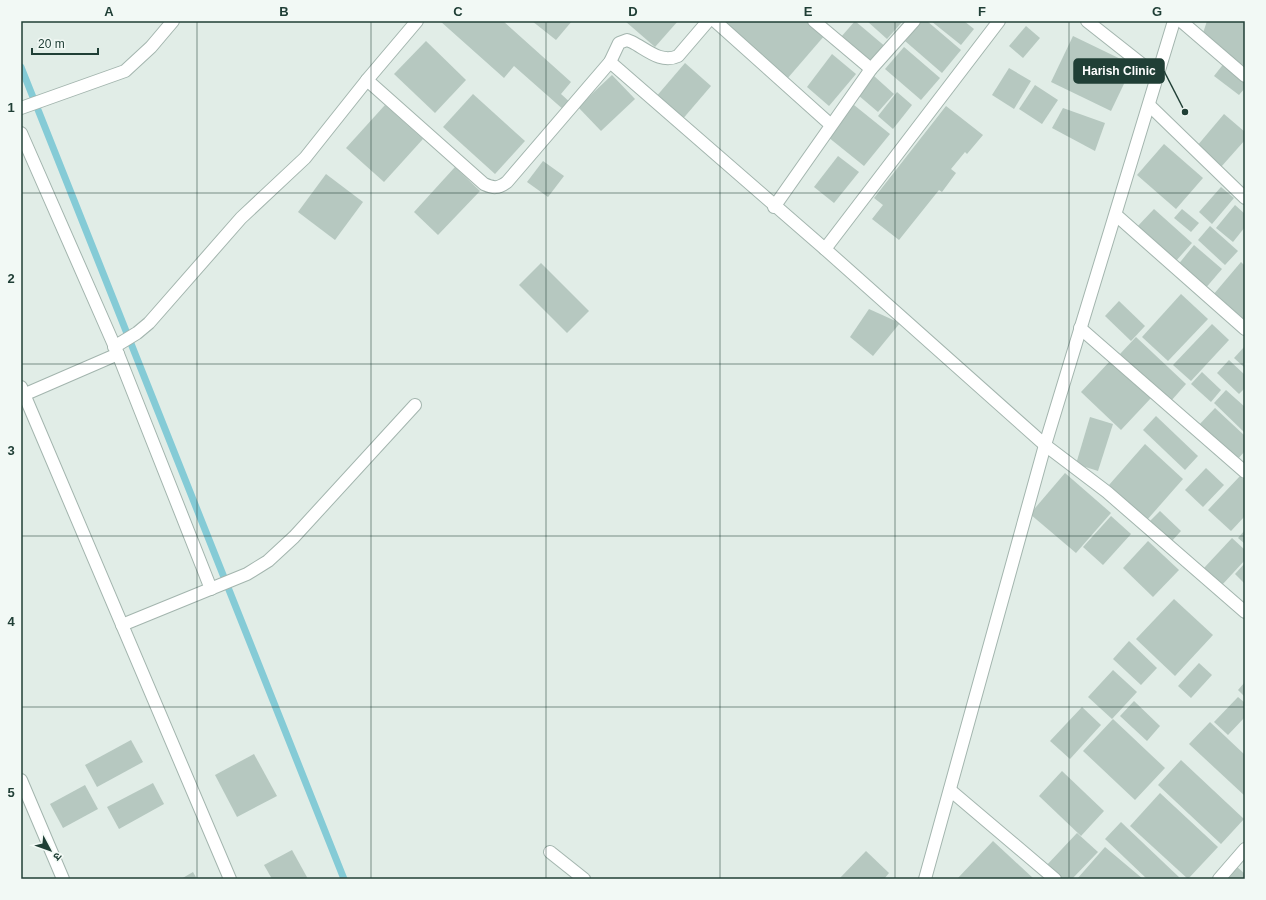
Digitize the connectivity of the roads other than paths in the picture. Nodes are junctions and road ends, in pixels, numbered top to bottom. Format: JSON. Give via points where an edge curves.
{"nodes":[{"id":1,"x":173,"y":21,"type":"edge"},
{"id":2,"x":417,"y":21,"type":"edge"},
{"id":3,"x":708,"y":21,"type":"edge"},
{"id":4,"x":715,"y":21,"type":"edge"},
{"id":5,"x":814,"y":21,"type":"edge"},
{"id":6,"x":914,"y":21,"type":"edge"},
{"id":7,"x":999,"y":21,"type":"edge"},
{"id":8,"x":1087,"y":21,"type":"edge"},
{"id":9,"x":1174,"y":21,"type":"edge"},
{"id":10,"x":1181,"y":21,"type":"edge"},
{"id":11,"x":610,"y":62,"type":"junction"},
{"id":12,"x":871,"y":68,"type":"junction"},
{"id":13,"x":1245,"y":76,"type":"edge"},
{"id":14,"x":1158,"y":77,"type":"junction"},
{"id":15,"x":367,"y":80,"type":"junction"},
{"id":16,"x":1149,"y":105,"type":"junction"},
{"id":17,"x":23,"y":107,"type":"edge"},
{"id":18,"x":831,"y":125,"type":"junction"},
{"id":19,"x":21,"y":133,"type":"edge"},
{"id":20,"x":1245,"y":198,"type":"edge"},
{"id":21,"x":774,"y":207,"type":"junction"},
{"id":22,"x":1116,"y":214,"type":"junction"},
{"id":23,"x":825,"y":249,"type":"junction"},
{"id":24,"x":1080,"y":328,"type":"junction"},
{"id":25,"x":1245,"y":329,"type":"edge"},
{"id":26,"x":119,"y":347,"type":"junction"},
{"id":27,"x":22,"y":393,"type":"edge"},
{"id":28,"x":415,"y":405,"type":"dead end"},
{"id":29,"x":1046,"y":445,"type":"junction"},
{"id":30,"x":1245,"y":472,"type":"edge"},
{"id":31,"x":214,"y":588,"type":"junction"},
{"id":32,"x":1245,"y":612,"type":"edge"},
{"id":33,"x":122,"y":625,"type":"junction"},
{"id":34,"x":21,"y":780,"type":"edge"},
{"id":35,"x":950,"y":790,"type":"junction"},
{"id":36,"x":1245,"y":850,"type":"edge"},
{"id":37,"x":550,"y":852,"type":"dead end"},
{"id":38,"x":63,"y":879,"type":"edge"},
{"id":39,"x":230,"y":879,"type":"edge"},
{"id":40,"x":584,"y":879,"type":"edge"},
{"id":41,"x":925,"y":879,"type":"edge"},
{"id":42,"x":1055,"y":879,"type":"edge"},
{"id":43,"x":1219,"y":879,"type":"edge"}],
"edges":[{"from":1,"to":17,"type":"street","via":[[151,47],[125,71]]},
{"from":2,"to":15,"type":"street"},
{"from":3,"to":11,"type":"street","via":[[678,56],[672,59],[659,57],[627,40],[619,43]]},
{"from":4,"to":18,"type":"street"},
{"from":5,"to":12,"type":"street"},
{"from":6,"to":12,"type":"street"},
{"from":7,"to":23,"type":"street"},
{"from":8,"to":14,"type":"street"},
{"from":9,"to":14,"type":"street"},
{"from":10,"to":13,"type":"street"},
{"from":11,"to":15,"type":"street","via":[[506,182],[501,187],[493,188],[484,184]]},
{"from":11,"to":21,"type":"street"},
{"from":12,"to":18,"type":"street"},
{"from":14,"to":16,"type":"street"},
{"from":15,"to":26,"type":"street","via":[[305,158],[241,218],[148,323]]},
{"from":16,"to":20,"type":"street"},
{"from":16,"to":22,"type":"street"},
{"from":18,"to":21,"type":"street"},
{"from":19,"to":26,"type":"street"},
{"from":21,"to":23,"type":"street"},
{"from":22,"to":24,"type":"street"},
{"from":22,"to":25,"type":"street"},
{"from":23,"to":29,"type":"street"},
{"from":24,"to":29,"type":"street"},
{"from":24,"to":30,"type":"street"},
{"from":26,"to":27,"type":"street"},
{"from":26,"to":31,"type":"street"},
{"from":27,"to":33,"type":"street"},
{"from":28,"to":31,"type":"street","via":[[294,538],[268,561],[247,574]]},
{"from":29,"to":32,"type":"street","via":[[1107,492]]},
{"from":29,"to":35,"type":"street"},
{"from":31,"to":33,"type":"street"},
{"from":33,"to":39,"type":"street"},
{"from":34,"to":38,"type":"street"},
{"from":35,"to":41,"type":"street"},
{"from":35,"to":42,"type":"street"},
{"from":36,"to":43,"type":"street"},
{"from":37,"to":40,"type":"street"}]}
